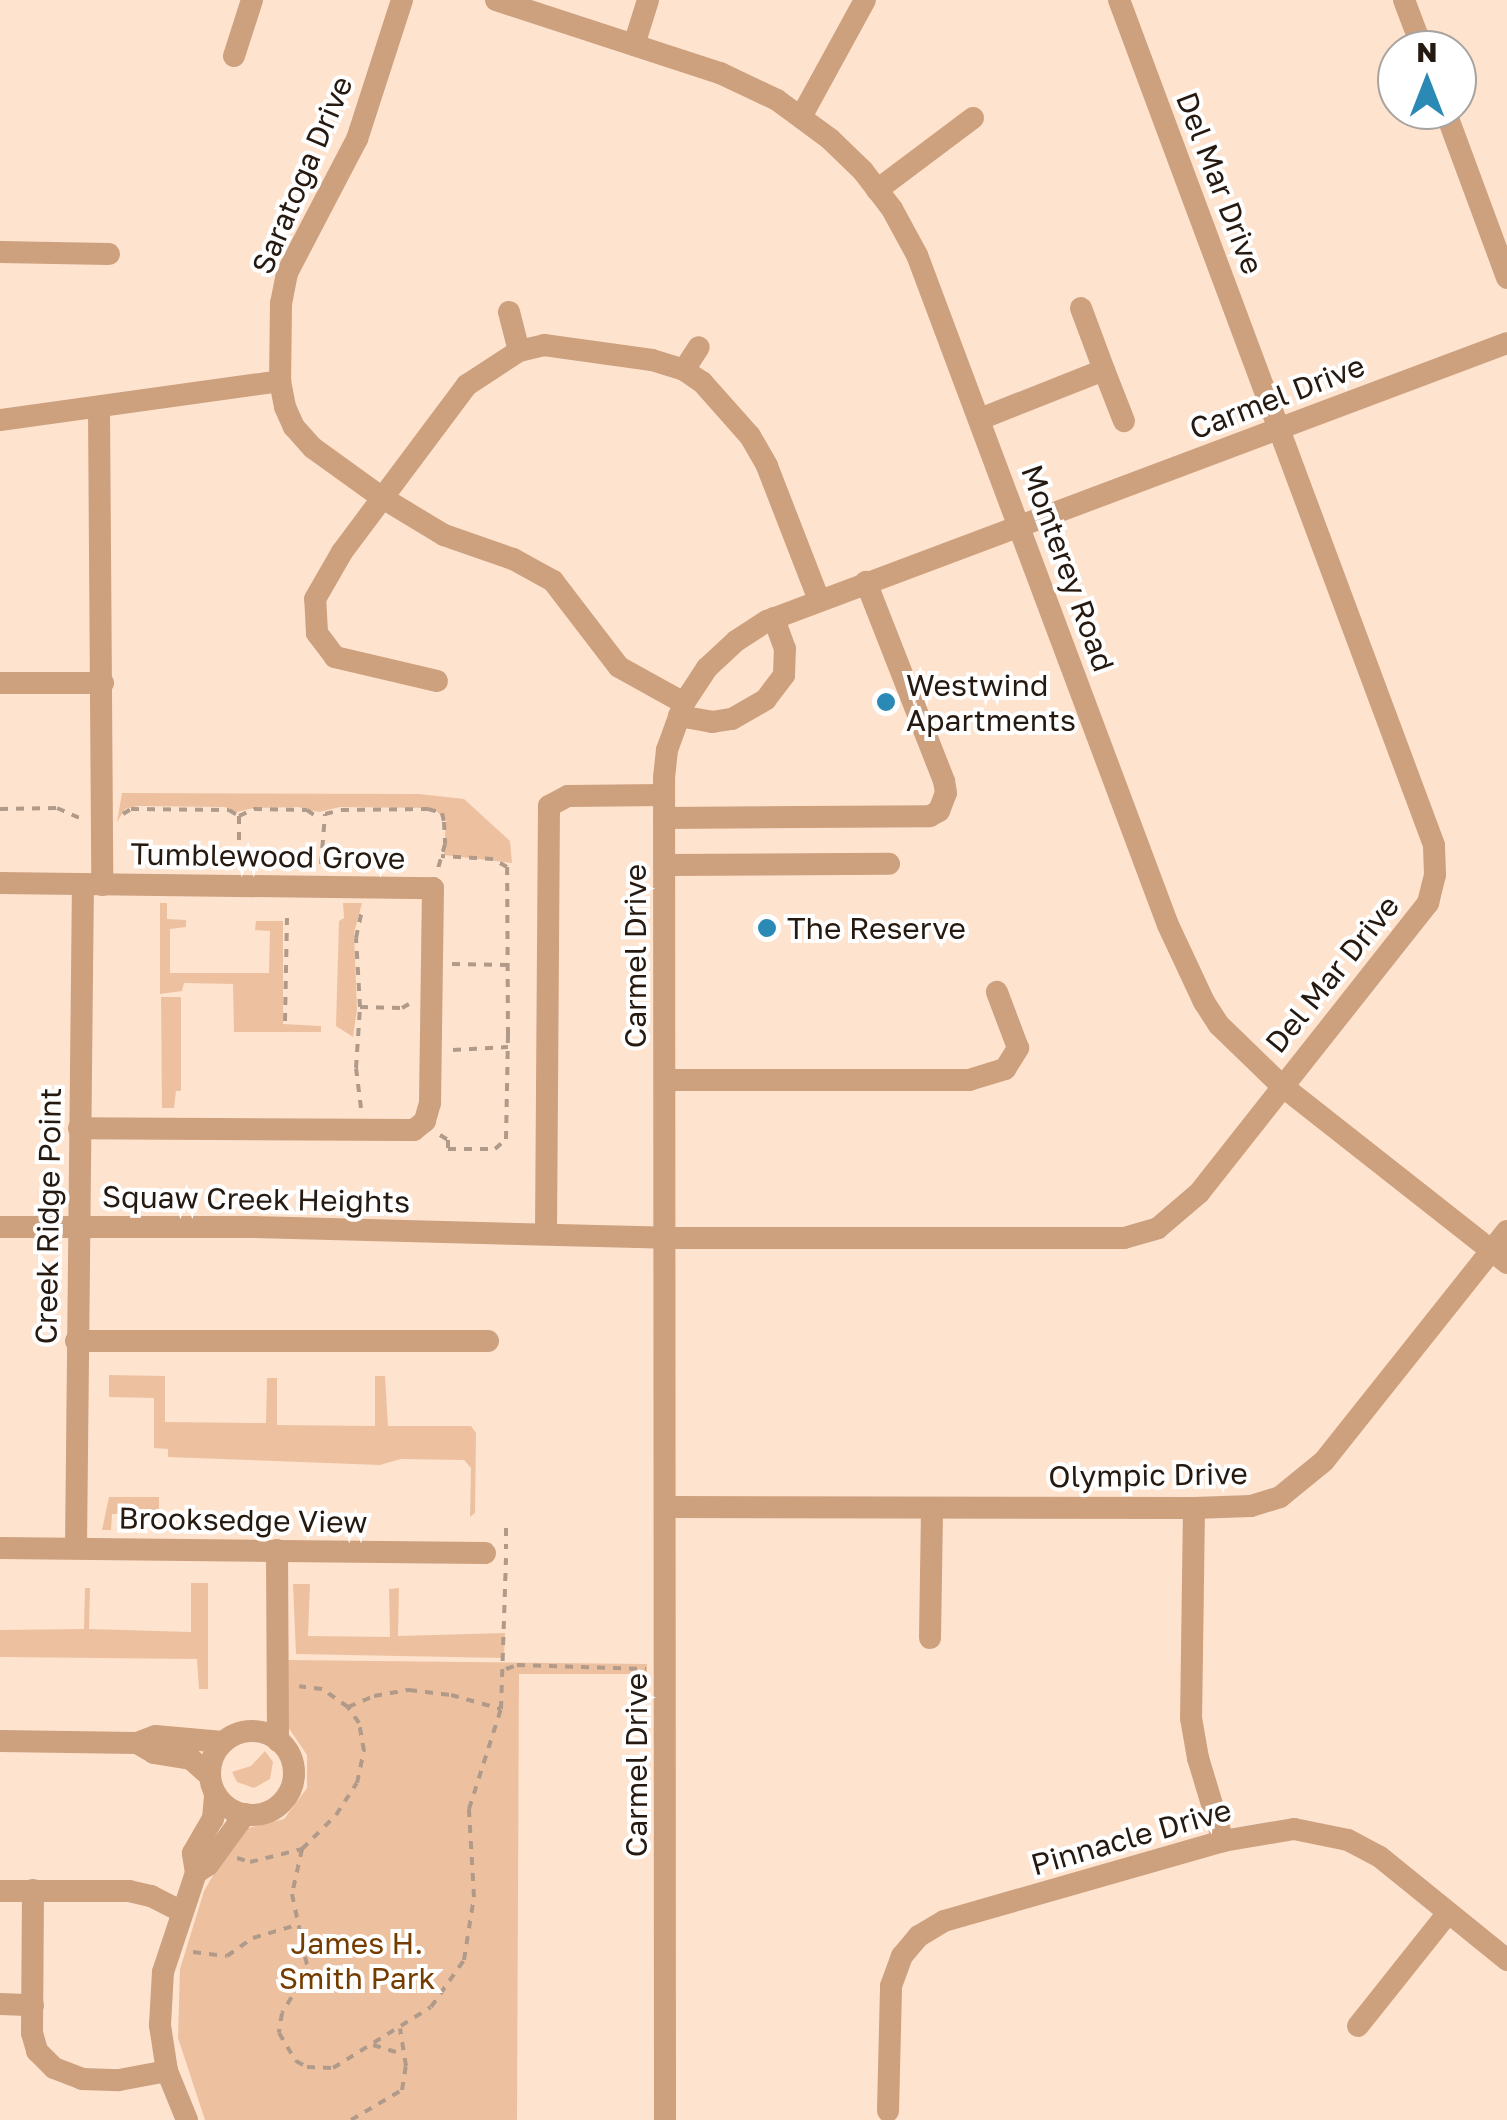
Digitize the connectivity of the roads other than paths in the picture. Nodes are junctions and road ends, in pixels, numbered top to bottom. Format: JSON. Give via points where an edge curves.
{"nodes":[{"id":1,"x":252,"y":0,"type":"edge"},
{"id":2,"x":402,"y":0,"type":"edge"},
{"id":3,"x":496,"y":0,"type":"edge"},
{"id":4,"x":648,"y":0,"type":"edge"},
{"id":5,"x":865,"y":0,"type":"edge"},
{"id":6,"x":1119,"y":0,"type":"edge"},
{"id":7,"x":1404,"y":0,"type":"edge"},
{"id":8,"x":564,"y":10,"type":"edge"},
{"id":9,"x":1415,"y":30,"type":"edge"},
{"id":10,"x":634,"y":45,"type":"junction"},
{"id":11,"x":234,"y":56,"type":"dead end"},
{"id":12,"x":800,"y":117,"type":"junction"},
{"id":13,"x":973,"y":118,"type":"dead end"},
{"id":14,"x":1452,"y":130,"type":"edge"},
{"id":15,"x":877,"y":190,"type":"junction"},
{"id":16,"x":0,"y":252,"type":"edge"},
{"id":17,"x":109,"y":254,"type":"dead end"},
{"id":18,"x":1507,"y":278,"type":"edge"},
{"id":19,"x":1081,"y":308,"type":"dead end"},
{"id":20,"x":509,"y":312,"type":"dead end"},
{"id":21,"x":1507,"y":342,"type":"edge"},
{"id":22,"x":699,"y":347,"type":"dead end"},
{"id":23,"x":519,"y":351,"type":"junction"},
{"id":24,"x":684,"y":370,"type":"junction"},
{"id":25,"x":1104,"y":370,"type":"junction"},
{"id":26,"x":280,"y":381,"type":"junction"},
{"id":27,"x":99,"y":408,"type":"junction"},
{"id":28,"x":980,"y":419,"type":"junction"},
{"id":29,"x":0,"y":420,"type":"edge"},
{"id":30,"x":1124,"y":421,"type":"dead end"},
{"id":31,"x":1279,"y":428,"type":"junction"},
{"id":32,"x":381,"y":497,"type":"junction"},
{"id":33,"x":1021,"y":526,"type":"junction"},
{"id":34,"x":866,"y":582,"type":"junction"},
{"id":35,"x":819,"y":600,"type":"junction"},
{"id":36,"x":774,"y":618,"type":"junction"},
{"id":37,"x":437,"y":681,"type":"dead end"},
{"id":38,"x":0,"y":683,"type":"edge"},
{"id":39,"x":103,"y":683,"type":"junction"},
{"id":40,"x":681,"y":710,"type":"junction"},
{"id":41,"x":664,"y":794,"type":"junction"},
{"id":42,"x":664,"y":818,"type":"junction"},
{"id":43,"x":889,"y":864,"type":"dead end"},
{"id":44,"x":665,"y":865,"type":"junction"},
{"id":45,"x":0,"y":883,"type":"edge"},
{"id":46,"x":92,"y":885,"type":"junction"},
{"id":47,"x":997,"y":992,"type":"dead end"},
{"id":48,"x":666,"y":1080,"type":"junction"},
{"id":49,"x":1281,"y":1085,"type":"junction"},
{"id":50,"x":79,"y":1128,"type":"junction"},
{"id":51,"x":0,"y":1227,"type":"edge"},
{"id":52,"x":76,"y":1227,"type":"junction"},
{"id":53,"x":1507,"y":1232,"type":"edge"},
{"id":54,"x":511,"y":1234,"type":"joint"},
{"id":55,"x":546,"y":1234,"type":"junction"},
{"id":56,"x":667,"y":1238,"type":"junction"},
{"id":57,"x":1499,"y":1257,"type":"edge"},
{"id":58,"x":76,"y":1341,"type":"junction"},
{"id":59,"x":488,"y":1341,"type":"dead end"},
{"id":60,"x":667,"y":1506,"type":"junction"},
{"id":61,"x":932,"y":1508,"type":"junction"},
{"id":62,"x":1194,"y":1508,"type":"junction"},
{"id":63,"x":0,"y":1548,"type":"edge"},
{"id":64,"x":76,"y":1548,"type":"junction"},
{"id":65,"x":277,"y":1550,"type":"junction"},
{"id":66,"x":485,"y":1552,"type":"dead end"},
{"id":67,"x":930,"y":1638,"type":"dead end"},
{"id":68,"x":277,"y":1657,"type":"junction"},
{"id":69,"x":254,"y":1730,"type":"junction"},
{"id":70,"x":0,"y":1740,"type":"edge"},
{"id":71,"x":278,"y":1741,"type":"junction"},
{"id":72,"x":137,"y":1742,"type":"junction"},
{"id":73,"x":222,"y":1742,"type":"junction"},
{"id":74,"x":212,"y":1784,"type":"junction"},
{"id":75,"x":245,"y":1814,"type":"junction"},
{"id":76,"x":1224,"y":1841,"type":"junction"},
{"id":77,"x":196,"y":1873,"type":"junction"},
{"id":78,"x":34,"y":1890,"type":"junction"},
{"id":79,"x":0,"y":1891,"type":"edge"},
{"id":80,"x":180,"y":1911,"type":"junction"},
{"id":81,"x":1448,"y":1913,"type":"junction"},
{"id":82,"x":1507,"y":1960,"type":"edge"},
{"id":83,"x":0,"y":2004,"type":"edge"},
{"id":84,"x":33,"y":2005,"type":"junction"},
{"id":85,"x":1358,"y":2026,"type":"dead end"},
{"id":86,"x":168,"y":2071,"type":"junction"},
{"id":87,"x":888,"y":2110,"type":"dead end"},
{"id":88,"x":187,"y":2120,"type":"edge"},
{"id":89,"x":665,"y":2120,"type":"edge"}],
"edges":[{"from":1,"to":11,"type":"street"},
{"from":2,"to":26,"type":"street","name":"Saratoga Drive","via":[[357,139],[287,274]]},
{"from":3,"to":8,"type":"street","name":"Monterey Road"},
{"from":4,"to":10,"type":"street"},
{"from":5,"to":12,"type":"street"},
{"from":6,"to":31,"type":"street","name":"Del Mar Drive"},
{"from":7,"to":9,"type":"street"},
{"from":8,"to":10,"type":"street","name":"Monterey Road"},
{"from":10,"to":12,"type":"street","name":"Monterey Road","via":[[720,72]]},
{"from":12,"to":15,"type":"street","name":"Monterey Road"},
{"from":13,"to":15,"type":"street"},
{"from":14,"to":18,"type":"street"},
{"from":15,"to":28,"type":"street","name":"Monterey Road","via":[[917,254]]},
{"from":16,"to":17,"type":"street"},
{"from":19,"to":25,"type":"street"},
{"from":20,"to":23,"type":"street"},
{"from":21,"to":31,"type":"street","name":"Carmel Drive"},
{"from":22,"to":24,"type":"street"},
{"from":23,"to":24,"type":"street","via":[[570,345]]},
{"from":23,"to":32,"type":"street","via":[[467,385]]},
{"from":24,"to":35,"type":"street","via":[[750,436]]},
{"from":25,"to":28,"type":"street"},
{"from":25,"to":30,"type":"street"},
{"from":26,"to":27,"type":"street"},
{"from":26,"to":32,"type":"street","name":"Saratoga Drive","via":[[294,427]]},
{"from":27,"to":29,"type":"street"},
{"from":27,"to":39,"type":"street"},
{"from":28,"to":33,"type":"street","name":"Monterey Road"},
{"from":31,"to":33,"type":"street","name":"Carmel Drive"},
{"from":31,"to":49,"type":"street","name":"Del Mar Drive","via":[[1434,844],[1435,875],[1428,903]]},
{"from":32,"to":37,"type":"street","via":[[324,578],[314,606],[317,633],[335,657]]},
{"from":32,"to":40,"type":"street","name":"Saratoga Drive","via":[[444,535],[514,559],[553,581],[619,667]]},
{"from":33,"to":34,"type":"street","name":"Carmel Drive"},
{"from":33,"to":49,"type":"street","name":"Monterey Road","via":[[1188,971],[1219,1024]]},
{"from":34,"to":35,"type":"street","name":"Carmel Drive"},
{"from":34,"to":42,"type":"street","via":[[944,781],[938,812]]},
{"from":35,"to":36,"type":"street","name":"Carmel Drive"},
{"from":36,"to":40,"type":"street","name":"Carmel Drive","via":[[707,668]]},
{"from":36,"to":40,"type":"street","via":[[786,649],[784,675],[766,699],[712,722]]},
{"from":38,"to":39,"type":"street"},
{"from":39,"to":46,"type":"street","via":[[111,824]]},
{"from":40,"to":41,"type":"street","name":"Carmel Drive","via":[[667,750]]},
{"from":41,"to":42,"type":"street","name":"Carmel Drive"},
{"from":41,"to":55,"type":"street","via":[[568,796],[549,806]]},
{"from":42,"to":44,"type":"street","name":"Carmel Drive"},
{"from":43,"to":44,"type":"street"},
{"from":44,"to":48,"type":"street","name":"Carmel Drive"},
{"from":45,"to":46,"type":"street","name":"Tumblewood Grove"},
{"from":46,"to":50,"type":"street","name":"Creek Ridge Point"},
{"from":46,"to":50,"type":"street","name":"Tumblewood Grove","via":[[434,888],[430,1103],[414,1130]]},
{"from":47,"to":48,"type":"street","via":[[1018,1048],[1005,1069],[969,1080]]},
{"from":48,"to":56,"type":"street","name":"Carmel Drive"},
{"from":49,"to":56,"type":"street","name":"Del Mar Drive","via":[[1180,1212],[1158,1228],[1124,1238]]},
{"from":49,"to":57,"type":"street","name":"Monterey Road"},
{"from":50,"to":52,"type":"street","name":"Creek Ridge Point"},
{"from":51,"to":52,"type":"street","name":"Squaw Creek Heights"},
{"from":52,"to":54,"type":"street","name":"Squaw Creek Heights"},
{"from":52,"to":58,"type":"street","name":"Creek Ridge Point"},
{"from":53,"to":57,"type":"street","name":"Olympic Drive"},
{"from":54,"to":55,"type":"street","name":"Del Mar Drive"},
{"from":55,"to":56,"type":"street","name":"Del Mar Drive"},
{"from":56,"to":60,"type":"street","name":"Carmel Drive"},
{"from":57,"to":62,"type":"street","name":"Olympic Drive","via":[[1303,1481],[1251,1506]]},
{"from":58,"to":59,"type":"street"},
{"from":58,"to":64,"type":"street","name":"Creek Ridge Point"},
{"from":60,"to":61,"type":"street","name":"Olympic Drive"},
{"from":60,"to":89,"type":"street","name":"Carmel Drive"},
{"from":61,"to":62,"type":"street","name":"Olympic Drive"},
{"from":61,"to":67,"type":"street"},
{"from":62,"to":76,"type":"street","via":[[1192,1718]]},
{"from":63,"to":64,"type":"street","name":"Brooksedge View"},
{"from":64,"to":65,"type":"street","name":"Brooksedge View"},
{"from":65,"to":66,"type":"street","name":"Brooksedge View"},
{"from":65,"to":68,"type":"street"},
{"from":68,"to":69,"type":"street"},
{"from":68,"to":71,"type":"street"},
{"from":69,"to":71,"type":"street"},
{"from":69,"to":73,"type":"street"},
{"from":70,"to":72,"type":"street"},
{"from":71,"to":75,"type":"street","via":[[294,1766],[293,1782],[273,1809]]},
{"from":72,"to":73,"type":"street","via":[[155,1736]]},
{"from":72,"to":74,"type":"street","via":[[154,1753],[191,1759]]},
{"from":73,"to":74,"type":"street","via":[[212,1757]]},
{"from":74,"to":75,"type":"street","via":[[227,1807]]},
{"from":74,"to":77,"type":"street","via":[[212,1819],[194,1853]]},
{"from":75,"to":77,"type":"street"},
{"from":76,"to":81,"type":"street","name":"Pinnacle Drive","via":[[1294,1829],[1348,1840],[1380,1856]]},
{"from":76,"to":87,"type":"street","name":"Pinnacle Drive","via":[[944,1920],[920,1936],[902,1956],[891,1986]]},
{"from":77,"to":80,"type":"street"},
{"from":78,"to":79,"type":"street"},
{"from":78,"to":80,"type":"street","via":[[129,1891]]},
{"from":78,"to":84,"type":"street"},
{"from":80,"to":86,"type":"street","via":[[163,1972],[160,2025]]},
{"from":81,"to":82,"type":"street","name":"Pinnacle Drive"},
{"from":81,"to":85,"type":"street"},
{"from":83,"to":84,"type":"street"},
{"from":84,"to":86,"type":"street","via":[[37,2051],[66,2074],[100,2081]]},
{"from":86,"to":88,"type":"street"}]}
